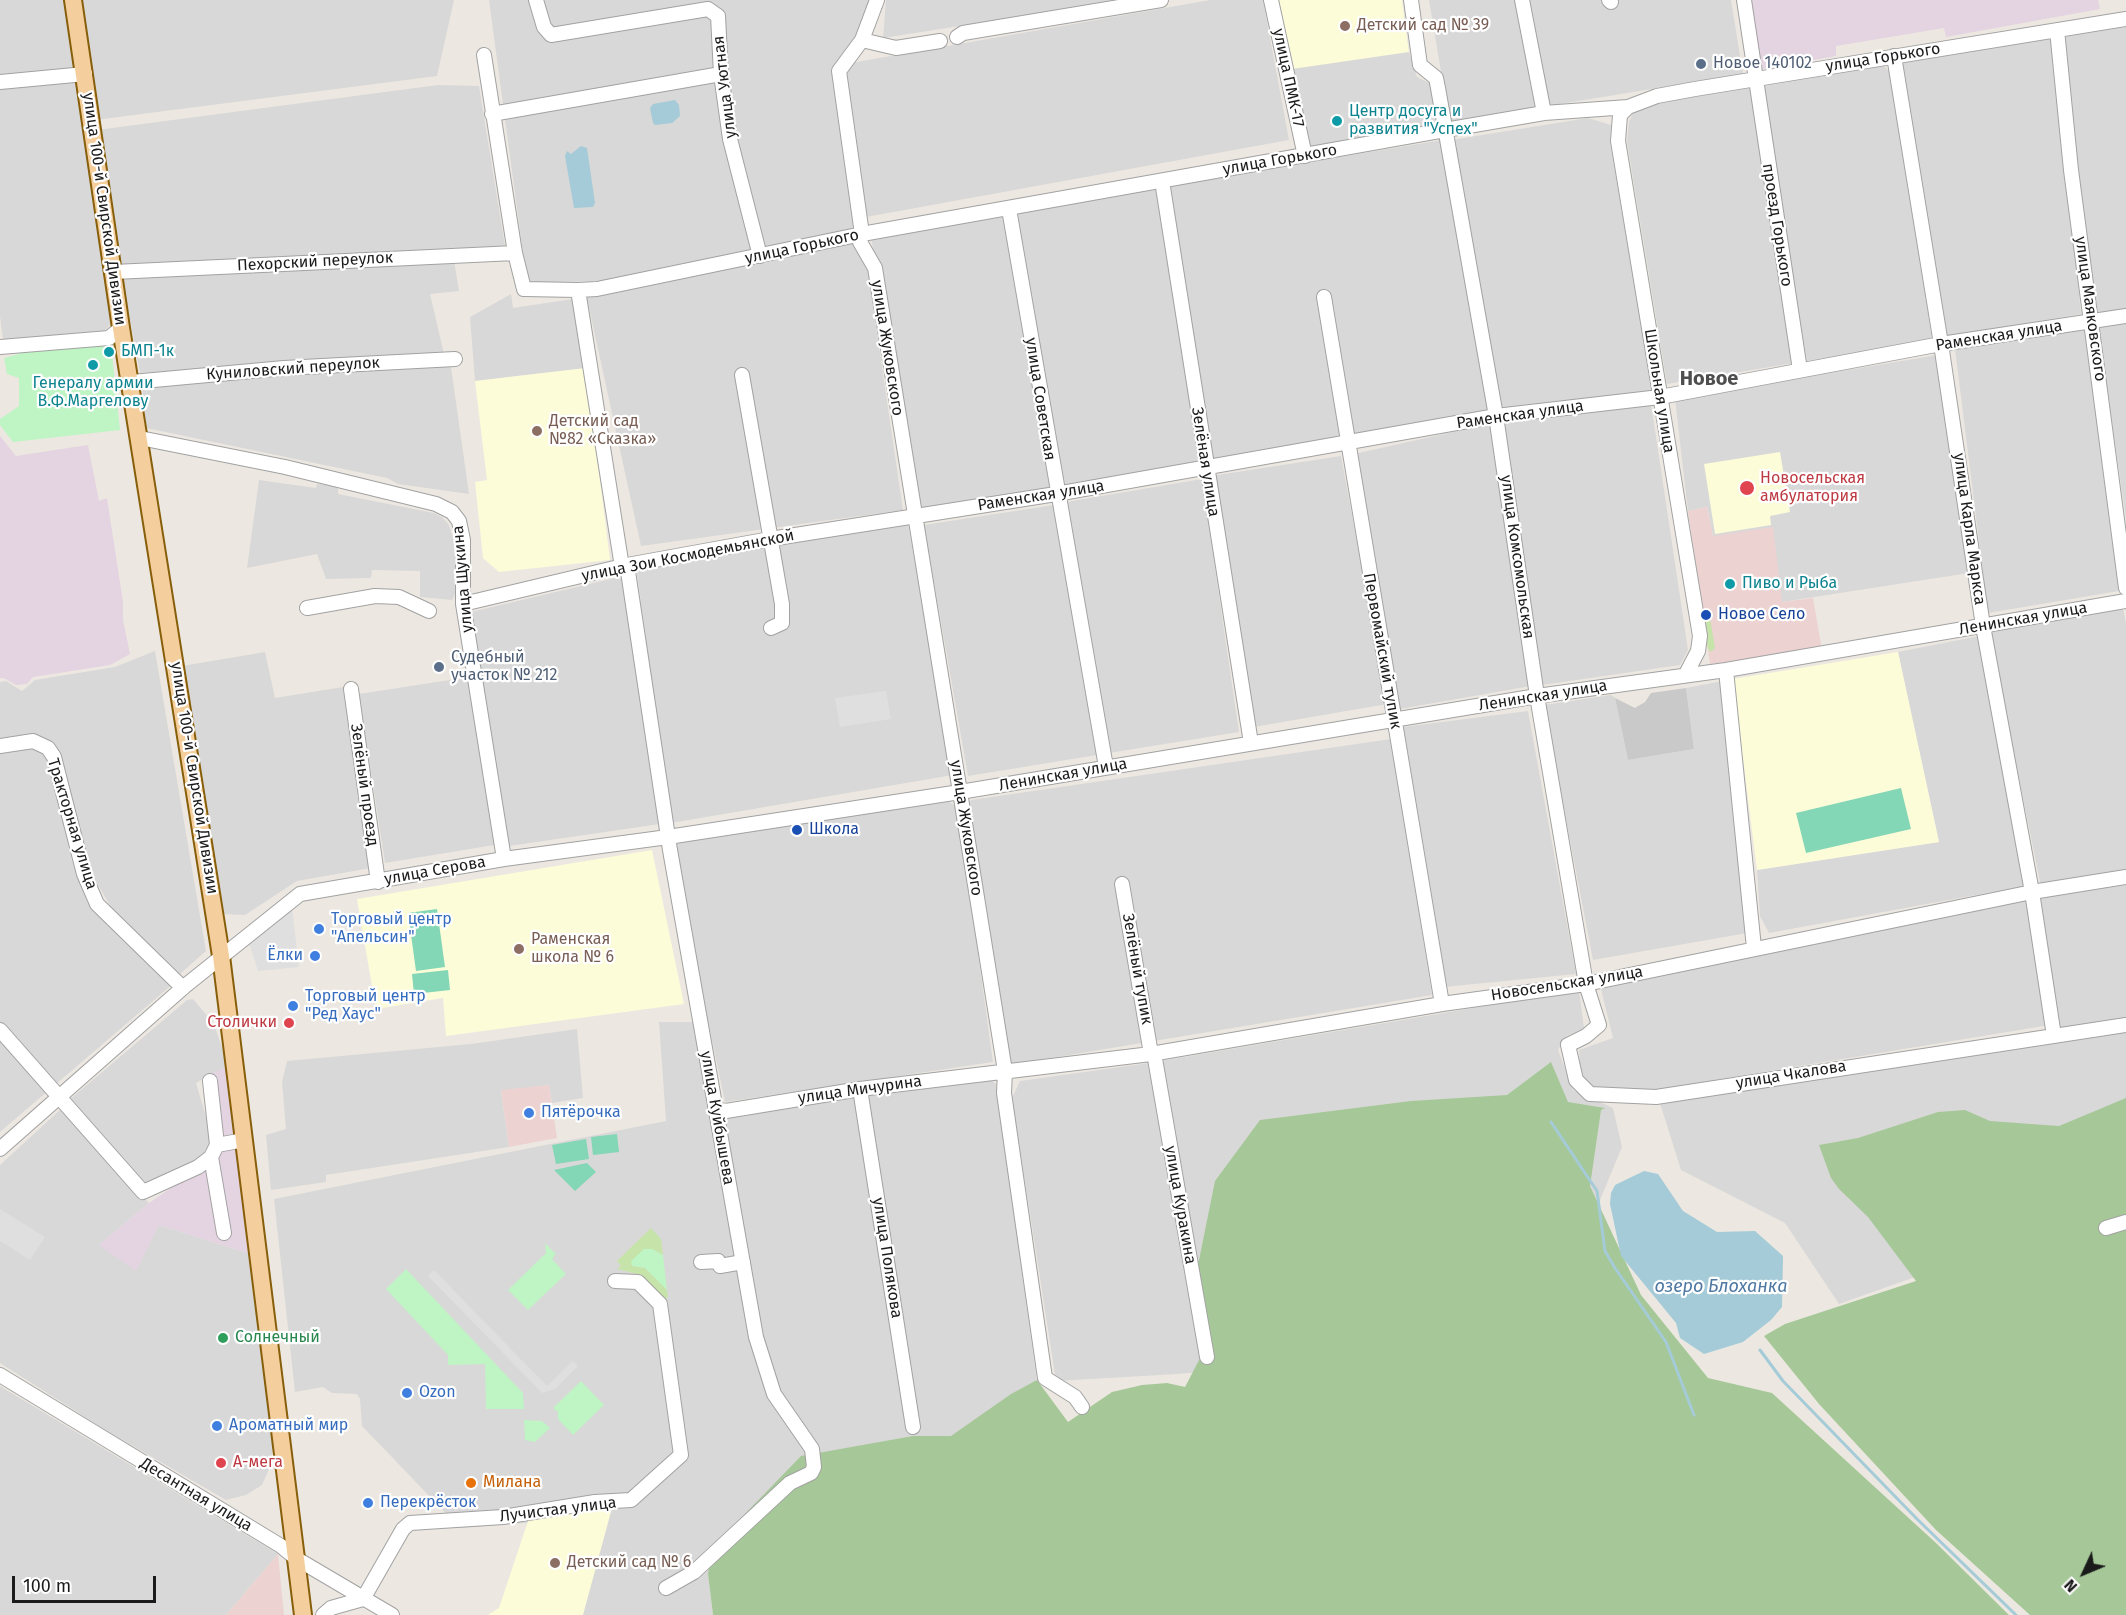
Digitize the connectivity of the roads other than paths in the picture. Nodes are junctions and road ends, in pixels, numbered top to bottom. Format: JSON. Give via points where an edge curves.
{"nodes":[{"id":1,"x":72,"y":0,"type":"edge"},
{"id":2,"x":536,"y":0,"type":"edge"},
{"id":3,"x":877,"y":0,"type":"edge"},
{"id":4,"x":1161,"y":0,"type":"edge"},
{"id":5,"x":1271,"y":0,"type":"edge"},
{"id":6,"x":1411,"y":0,"type":"edge"},
{"id":7,"x":1522,"y":0,"type":"edge"},
{"id":8,"x":1744,"y":0,"type":"edge"},
{"id":9,"x":2126,"y":19,"type":"edge"},
{"id":10,"x":2057,"y":30,"type":"junction"},
{"id":11,"x":957,"y":37,"type":"dead end"},
{"id":12,"x":862,"y":40,"type":"junction"},
{"id":13,"x":940,"y":41,"type":"dead end"},
{"id":14,"x":484,"y":55,"type":"dead end"},
{"id":15,"x":1894,"y":56,"type":"junction"},
{"id":16,"x":85,"y":74,"type":"junction"},
{"id":17,"x":721,"y":74,"type":"junction"},
{"id":18,"x":1755,"y":80,"type":"junction"},
{"id":19,"x":0,"y":82,"type":"edge"},
{"id":20,"x":1628,"y":107,"type":"junction"},
{"id":21,"x":1545,"y":113,"type":"junction"},
{"id":22,"x":492,"y":114,"type":"junction"},
{"id":23,"x":1445,"y":130,"type":"junction"},
{"id":24,"x":1305,"y":156,"type":"junction"},
{"id":25,"x":1161,"y":181,"type":"junction"},
{"id":26,"x":1009,"y":209,"type":"junction"},
{"id":27,"x":862,"y":234,"type":"junction"},
{"id":28,"x":515,"y":253,"type":"junction"},
{"id":29,"x":760,"y":256,"type":"junction"},
{"id":30,"x":114,"y":272,"type":"junction"},
{"id":31,"x":578,"y":290,"type":"junction"},
{"id":32,"x":1324,"y":297,"type":"dead end"},
{"id":33,"x":2126,"y":316,"type":"edge"},
{"id":34,"x":2092,"y":321,"type":"junction"},
{"id":35,"x":121,"y":328,"type":"junction"},
{"id":36,"x":1941,"y":345,"type":"junction"},
{"id":37,"x":0,"y":347,"type":"edge"},
{"id":38,"x":455,"y":359,"type":"dead end"},
{"id":39,"x":1800,"y":370,"type":"junction"},
{"id":40,"x":742,"y":375,"type":"dead end"},
{"id":41,"x":132,"y":382,"type":"junction"},
{"id":42,"x":1660,"y":397,"type":"junction"},
{"id":43,"x":1496,"y":416,"type":"junction"},
{"id":44,"x":140,"y":438,"type":"junction"},
{"id":45,"x":1347,"y":443,"type":"junction"},
{"id":46,"x":1206,"y":467,"type":"junction"},
{"id":47,"x":1056,"y":494,"type":"junction"},
{"id":48,"x":915,"y":516,"type":"junction"},
{"id":49,"x":770,"y":539,"type":"junction"},
{"id":50,"x":624,"y":566,"type":"junction"},
{"id":51,"x":2126,"y":588,"type":"edge"},
{"id":52,"x":2126,"y":601,"type":"edge"},
{"id":53,"x":463,"y":604,"type":"junction"},
{"id":54,"x":308,"y":608,"type":"dead end"},
{"id":55,"x":429,"y":611,"type":"dead end"},
{"id":56,"x":1983,"y":626,"type":"junction"},
{"id":57,"x":771,"y":628,"type":"dead end"},
{"id":58,"x":1726,"y":670,"type":"junction"},
{"id":59,"x":1686,"y":674,"type":"junction"},
{"id":60,"x":351,"y":689,"type":"dead end"},
{"id":61,"x":1537,"y":696,"type":"junction"},
{"id":62,"x":1394,"y":720,"type":"junction"},
{"id":63,"x":1251,"y":743,"type":"junction"},
{"id":64,"x":0,"y":746,"type":"edge"},
{"id":65,"x":1106,"y":767,"type":"junction"},
{"id":66,"x":960,"y":792,"type":"junction"},
{"id":67,"x":668,"y":837,"type":"junction"},
{"id":68,"x":504,"y":859,"type":"junction"},
{"id":69,"x":2126,"y":877,"type":"edge"},
{"id":70,"x":378,"y":882,"type":"junction"},
{"id":71,"x":1122,"y":884,"type":"dead end"},
{"id":72,"x":2032,"y":892,"type":"junction"},
{"id":73,"x":1754,"y":948,"type":"junction"},
{"id":74,"x":221,"y":956,"type":"junction"},
{"id":75,"x":1586,"y":984,"type":"junction"},
{"id":76,"x":183,"y":988,"type":"junction"},
{"id":77,"x":1442,"y":1004,"type":"junction"},
{"id":78,"x":2126,"y":1025,"type":"edge"},
{"id":79,"x":0,"y":1030,"type":"edge"},
{"id":80,"x":2054,"y":1036,"type":"junction"},
{"id":81,"x":1153,"y":1054,"type":"junction"},
{"id":82,"x":1005,"y":1071,"type":"junction"},
{"id":83,"x":210,"y":1081,"type":"dead end"},
{"id":84,"x":860,"y":1089,"type":"junction"},
{"id":85,"x":58,"y":1097,"type":"junction"},
{"id":86,"x":715,"y":1109,"type":"junction"},
{"id":87,"x":244,"y":1140,"type":"junction"},
{"id":88,"x":0,"y":1149,"type":"edge"},
{"id":89,"x":214,"y":1151,"type":"junction"},
{"id":90,"x":2126,"y":1222,"type":"edge"},
{"id":91,"x":2106,"y":1228,"type":"dead end"},
{"id":92,"x":224,"y":1233,"type":"dead end"},
{"id":93,"x":701,"y":1262,"type":"dead end"},
{"id":94,"x":743,"y":1262,"type":"junction"},
{"id":95,"x":615,"y":1281,"type":"dead end"},
{"id":96,"x":1207,"y":1357,"type":"dead end"},
{"id":97,"x":0,"y":1375,"type":"edge"},
{"id":98,"x":1082,"y":1407,"type":"dead end"},
{"id":99,"x":914,"y":1426,"type":"dead end"},
{"id":100,"x":297,"y":1559,"type":"junction"},
{"id":101,"x":666,"y":1588,"type":"dead end"},
{"id":102,"x":363,"y":1599,"type":"junction"},
{"id":103,"x":303,"y":1615,"type":"edge"},
{"id":104,"x":323,"y":1615,"type":"edge"},
{"id":105,"x":392,"y":1615,"type":"edge"}],
"edges":[{"from":1,"to":16,"type":"main road","name":"улица 100-й Свирской Дивизии"},
{"from":2,"to":17,"type":"street","name":"улица Уютная","via":[[543,27],[551,35],[708,9],[718,16]]},
{"from":3,"to":12,"type":"street","name":"улица Жуковского"},
{"from":4,"to":11,"type":"street"},
{"from":5,"to":24,"type":"street","name":"улица ПМК-17"},
{"from":6,"to":23,"type":"street","via":[[1420,65],[1436,78]]},
{"from":7,"to":21,"type":"street"},
{"from":8,"to":18,"type":"street","name":"проезд Горького"},
{"from":9,"to":10,"type":"street","name":"улица Горького"},
{"from":10,"to":15,"type":"street","name":"улица Горького"},
{"from":10,"to":34,"type":"street","name":"улица Маяковского"},
{"from":12,"to":13,"type":"street","via":[[896,48]]},
{"from":12,"to":27,"type":"street","name":"улица Жуковского","via":[[839,70]]},
{"from":14,"to":22,"type":"street"},
{"from":15,"to":18,"type":"street","name":"улица Горького"},
{"from":15,"to":36,"type":"street","name":"улица Карла Маркса"},
{"from":16,"to":19,"type":"street"},
{"from":16,"to":30,"type":"main road","name":"улица 100-й Свирской Дивизии"},
{"from":17,"to":22,"type":"street"},
{"from":17,"to":29,"type":"street","name":"улица Уютная","via":[[730,139]]},
{"from":18,"to":20,"type":"street","name":"улица Горького","via":[[1658,96]]},
{"from":18,"to":39,"type":"street","name":"проезд Горького"},
{"from":20,"to":21,"type":"street","name":"улица Горького"},
{"from":20,"to":42,"type":"street","name":"Школьная улица","via":[[1620,116],[1618,141]]},
{"from":21,"to":23,"type":"street","name":"улица Горького"},
{"from":22,"to":28,"type":"street"},
{"from":23,"to":24,"type":"street","name":"улица Горького"},
{"from":23,"to":43,"type":"street","name":"улица Комсомольская"},
{"from":24,"to":25,"type":"street","name":"улица Горького"},
{"from":25,"to":26,"type":"street","name":"улица Горького"},
{"from":25,"to":46,"type":"street","name":"Зелёная улица"},
{"from":26,"to":27,"type":"street","name":"улица Горького"},
{"from":26,"to":47,"type":"street","name":"улица Советская"},
{"from":27,"to":29,"type":"street","name":"улица Горького"},
{"from":27,"to":48,"type":"street","name":"улица Жуковского","via":[[860,242],[874,268]]},
{"from":28,"to":30,"type":"street","name":"Пехорский переулок"},
{"from":28,"to":31,"type":"street","name":"улица Горького","via":[[524,289]]},
{"from":29,"to":31,"type":"street","name":"улица Горького"},
{"from":30,"to":35,"type":"main road","name":"улица 100-й Свирской Дивизии"},
{"from":31,"to":50,"type":"street"},
{"from":32,"to":45,"type":"street","name":"Первомайский тупик"},
{"from":33,"to":34,"type":"street","name":"Раменская улица"},
{"from":34,"to":36,"type":"street","name":"Раменская улица"},
{"from":34,"to":51,"type":"street","name":"улица Маяковского"},
{"from":35,"to":37,"type":"street","via":[[109,338]]},
{"from":35,"to":41,"type":"main road","name":"улица 100-й Свирской Дивизии"},
{"from":36,"to":39,"type":"street","name":"Раменская улица"},
{"from":36,"to":56,"type":"street","name":"улица Карла Маркса"},
{"from":38,"to":41,"type":"street","name":"Куниловский переулок","via":[[284,368]]},
{"from":39,"to":42,"type":"street","name":"Раменская улица"},
{"from":40,"to":49,"type":"street"},
{"from":41,"to":44,"type":"main road","name":"улица 100-й Свирской Дивизии"},
{"from":42,"to":43,"type":"street","name":"Раменская улица"},
{"from":42,"to":59,"type":"street","name":"Школьная улица","via":[[1700,636],[1698,651]]},
{"from":43,"to":45,"type":"street","name":"Раменская улица"},
{"from":43,"to":61,"type":"street","name":"улица Комсомольская"},
{"from":44,"to":53,"type":"street","name":"улица Щукина","via":[[285,467],[436,504],[452,512],[459,520],[462,540]]},
{"from":44,"to":74,"type":"main road","name":"улица 100-й Свирской Дивизии"},
{"from":45,"to":46,"type":"street","name":"Раменская улица"},
{"from":45,"to":62,"type":"street","name":"Первомайский тупик"},
{"from":46,"to":47,"type":"street","name":"Раменская улица"},
{"from":46,"to":63,"type":"street","name":"Зелёная улица"},
{"from":47,"to":48,"type":"street","name":"Раменская улица"},
{"from":47,"to":65,"type":"street","name":"улица Советская"},
{"from":48,"to":49,"type":"street","name":"улица Зои Космодемьянской"},
{"from":48,"to":66,"type":"street","name":"улица Жуковского"},
{"from":49,"to":50,"type":"street","name":"улица Зои Космодемьянской"},
{"from":49,"to":57,"type":"street","via":[[782,604],[782,623]]},
{"from":50,"to":53,"type":"street","name":"улица Зои Космодемьянской"},
{"from":50,"to":67,"type":"street","name":"улица Куйбышева"},
{"from":52,"to":56,"type":"street","name":"Ленинская улица"},
{"from":53,"to":68,"type":"street","name":"улица Щукина"},
{"from":54,"to":55,"type":"street","via":[[375,596],[399,597]]},
{"from":56,"to":58,"type":"street","name":"Ленинская улица"},
{"from":56,"to":72,"type":"street","name":"улица Карла Маркса"},
{"from":58,"to":59,"type":"street","name":"Ленинская улица"},
{"from":58,"to":73,"type":"street"},
{"from":59,"to":61,"type":"street","name":"Ленинская улица"},
{"from":60,"to":70,"type":"street","name":"Зелёный проезд"},
{"from":61,"to":62,"type":"street","name":"Ленинская улица"},
{"from":61,"to":75,"type":"street","name":"улица Комсомольская"},
{"from":62,"to":63,"type":"street","name":"Ленинская улица"},
{"from":62,"to":77,"type":"street","name":"Первомайский тупик"},
{"from":63,"to":65,"type":"street","name":"Ленинская улица"},
{"from":64,"to":76,"type":"street","name":"Тракторная улица","via":[[33,741],[48,748],[54,757],[84,873],[97,904]]},
{"from":65,"to":66,"type":"street","name":"Ленинская улица"},
{"from":66,"to":67,"type":"street","name":"улица Серова"},
{"from":66,"to":82,"type":"street","name":"улица Жуковского"},
{"from":67,"to":68,"type":"street","name":"улица Серова"},
{"from":67,"to":86,"type":"street","name":"улица Куйбышева"},
{"from":68,"to":70,"type":"street","name":"улица Серова"},
{"from":69,"to":72,"type":"street","name":"Новосельская улица"},
{"from":70,"to":74,"type":"street","name":"улица Серова","via":[[300,894]]},
{"from":71,"to":81,"type":"street","name":"Зелёный тупик"},
{"from":72,"to":73,"type":"street","name":"Новосельская улица"},
{"from":72,"to":80,"type":"street","name":"улица Карла Маркса"},
{"from":73,"to":75,"type":"street","name":"Новосельская улица"},
{"from":74,"to":76,"type":"street","name":"улица Серова"},
{"from":74,"to":87,"type":"main road","name":"улица 100-й Свирской Дивизии"},
{"from":75,"to":77,"type":"street","name":"Новосельская улица"},
{"from":75,"to":80,"type":"street","name":"улица Чкалова","via":[[1599,1025],[1568,1045],[1576,1080],[1590,1094],[1656,1097]]},
{"from":76,"to":85,"type":"street","name":"улица Серова"},
{"from":77,"to":81,"type":"street","name":"Новосельская улица"},
{"from":78,"to":80,"type":"street","name":"улица Чкалова"},
{"from":79,"to":85,"type":"street"},
{"from":81,"to":82,"type":"street","name":"Новосельская улица"},
{"from":81,"to":96,"type":"street","name":"улица Куракина"},
{"from":82,"to":84,"type":"street","name":"улица Мичурина"},
{"from":82,"to":98,"type":"street","name":"улица Жуковского","via":[[1004,1093],[1045,1378],[1075,1397]]},
{"from":83,"to":89,"type":"street"},
{"from":84,"to":86,"type":"street","name":"улица Мичурина","via":[[726,1111]]},
{"from":84,"to":99,"type":"street","name":"улица Полякова"},
{"from":85,"to":88,"type":"street","name":"улица Серова"},
{"from":85,"to":89,"type":"street","via":[[143,1192],[198,1167]]},
{"from":86,"to":94,"type":"street","name":"улица Куйбышева"},
{"from":87,"to":89,"type":"street"},
{"from":87,"to":100,"type":"main road","name":"улица 100-й Свирской Дивизии"},
{"from":89,"to":92,"type":"street"},
{"from":90,"to":91,"type":"street"},
{"from":93,"to":94,"type":"street","via":[[718,1261],[720,1266]]},
{"from":94,"to":101,"type":"street","name":"улица Куйбышева","via":[[756,1337],[774,1395],[812,1449],[814,1467],[811,1473],[790,1483],[694,1572]]},
{"from":95,"to":102,"type":"street","name":"Лучистая улица","via":[[638,1282],[660,1304],[681,1455],[631,1500],[503,1517],[410,1523],[403,1528]]},
{"from":97,"to":100,"type":"street","name":"Десантная улица"},
{"from":100,"to":102,"type":"street","name":"Десантная улица"},
{"from":100,"to":103,"type":"main road","name":"улица 100-й Свирской Дивизии"},
{"from":102,"to":104,"type":"street","via":[[331,1608]]},
{"from":102,"to":105,"type":"street","name":"Десантная улица"}]}
